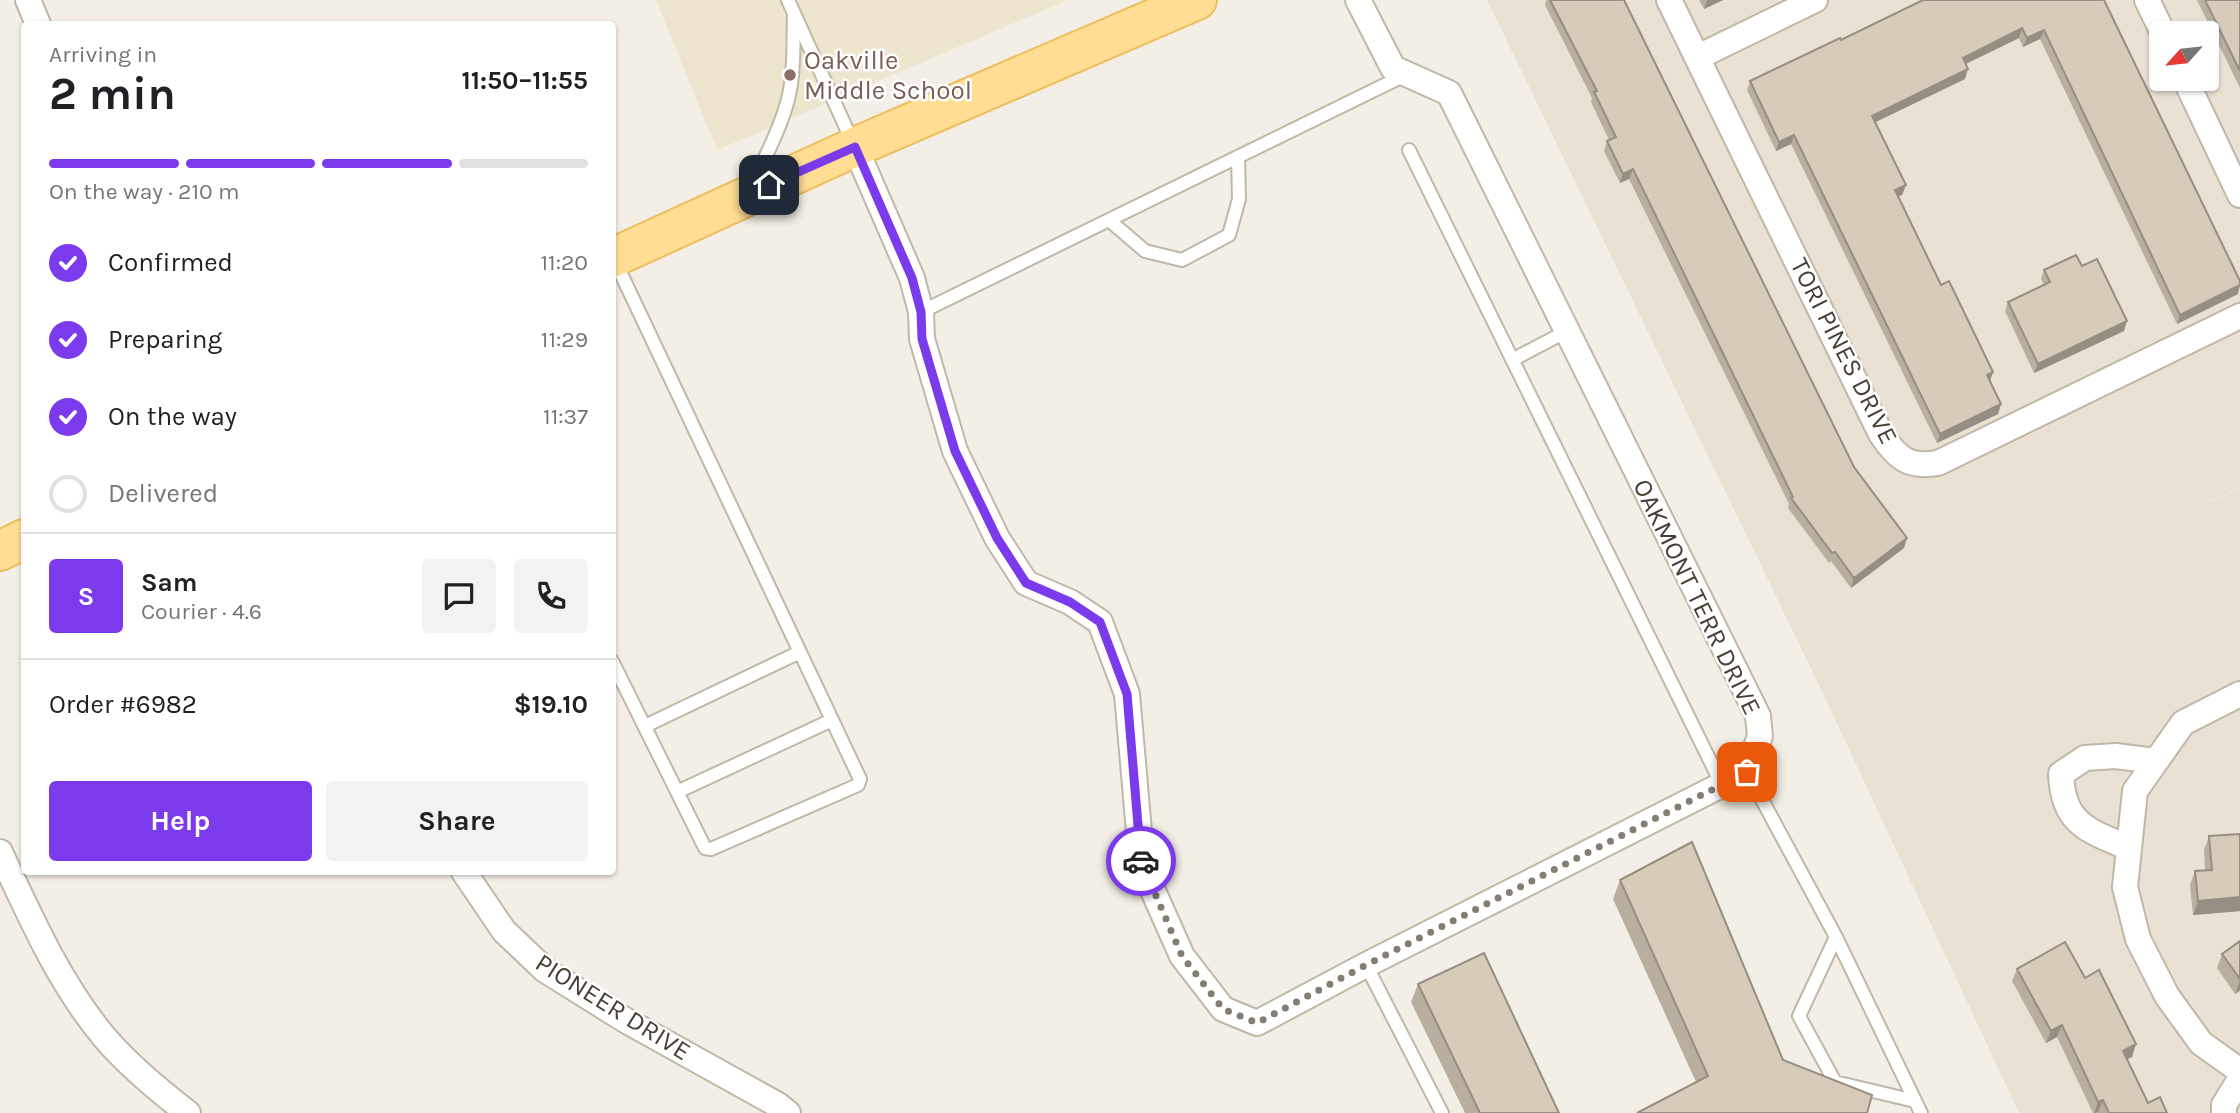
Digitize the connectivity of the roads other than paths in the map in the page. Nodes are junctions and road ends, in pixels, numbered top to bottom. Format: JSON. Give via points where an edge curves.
{"nodes":[{"id":1,"x":28,"y":0,"type":"edge"},
{"id":2,"x":788,"y":0,"type":"edge"},
{"id":3,"x":1197,"y":0,"type":"edge"},
{"id":4,"x":1358,"y":0,"type":"edge"},
{"id":5,"x":1669,"y":0,"type":"edge"},
{"id":6,"x":1815,"y":0,"type":"edge"},
{"id":7,"x":2147,"y":0,"type":"edge"},
{"id":8,"x":794,"y":14,"type":"junction"},
{"id":9,"x":37,"y":21,"type":"edge"},
{"id":10,"x":2157,"y":21,"type":"edge"},
{"id":11,"x":1698,"y":57,"type":"junction"},
{"id":12,"x":1406,"y":74,"type":"junction"},
{"id":13,"x":2191,"y":91,"type":"edge"},
{"id":14,"x":855,"y":147,"type":"junction"},
{"id":15,"x":1409,"y":150,"type":"dead end"},
{"id":16,"x":1238,"y":157,"type":"junction"},
{"id":17,"x":748,"y":195,"type":"junction"},
{"id":18,"x":2240,"y":195,"type":"edge"},
{"id":19,"x":1109,"y":220,"type":"junction"},
{"id":20,"x":616,"y":257,"type":"edge"},
{"id":21,"x":616,"y":264,"type":"edge"},
{"id":22,"x":921,"y":312,"type":"junction"},
{"id":23,"x":2240,"y":316,"type":"edge"},
{"id":24,"x":1567,"y":331,"type":"junction"},
{"id":25,"x":1512,"y":359,"type":"junction"},
{"id":26,"x":21,"y":540,"type":"edge"},
{"id":27,"x":0,"y":551,"type":"edge"},
{"id":28,"x":800,"y":652,"type":"junction"},
{"id":29,"x":616,"y":668,"type":"edge"},
{"id":30,"x":2240,"y":694,"type":"edge"},
{"id":31,"x":832,"y":720,"type":"junction"},
{"id":32,"x":645,"y":726,"type":"junction"},
{"id":33,"x":2155,"y":761,"type":"junction"},
{"id":34,"x":1747,"y":772,"type":"junction"},
{"id":35,"x":1722,"y":785,"type":"junction"},
{"id":36,"x":677,"y":792,"type":"junction"},
{"id":37,"x":2129,"y":848,"type":"junction"},
{"id":38,"x":0,"y":852,"type":"edge"},
{"id":39,"x":466,"y":875,"type":"edge"},
{"id":40,"x":1836,"y":937,"type":"junction"},
{"id":41,"x":1366,"y":965,"type":"junction"},
{"id":42,"x":2240,"y":1071,"type":"edge"},
{"id":43,"x":2240,"y":1079,"type":"edge"},
{"id":44,"x":1918,"y":1107,"type":"edge"},
{"id":45,"x":188,"y":1113,"type":"edge"},
{"id":46,"x":788,"y":1113,"type":"edge"},
{"id":47,"x":1441,"y":1113,"type":"edge"},
{"id":48,"x":2224,"y":1113,"type":"edge"}],
"edges":[{"from":1,"to":9,"type":"street"},
{"from":2,"to":8,"type":"lane"},
{"from":3,"to":14,"type":"main road"},
{"from":4,"to":12,"type":"street","name":"OAKMONT TERR DRIVE","via":[[1393,68]]},
{"from":5,"to":11,"type":"street","name":"TORI PINES DRIVE"},
{"from":6,"to":11,"type":"street"},
{"from":7,"to":10,"type":"street"},
{"from":8,"to":14,"type":"lane"},
{"from":8,"to":17,"type":"lane","via":[[788,101]]},
{"from":11,"to":23,"type":"street","name":"TORI PINES DRIVE","via":[[1881,434],[1909,463],[1938,463]]},
{"from":12,"to":16,"type":"lane"},
{"from":12,"to":24,"type":"street","name":"OAKMONT TERR DRIVE","via":[[1449,93]]},
{"from":13,"to":18,"type":"street"},
{"from":14,"to":17,"type":"main road"},
{"from":14,"to":22,"type":"street","via":[[912,278]]},
{"from":15,"to":25,"type":"lane"},
{"from":16,"to":19,"type":"lane"},
{"from":16,"to":19,"type":"lane","via":[[1238,199],[1229,235],[1182,260],[1145,251]]},
{"from":17,"to":20,"type":"main road"},
{"from":19,"to":22,"type":"lane"},
{"from":21,"to":28,"type":"lane"},
{"from":22,"to":41,"type":"street","via":[[922,339],[955,451],[997,538],[1026,583],[1070,602],[1100,622],[1127,694],[1142,866],[1182,956],[1223,1009],[1257,1023]]},
{"from":24,"to":25,"type":"lane"},
{"from":24,"to":34,"type":"street","name":"OAKMONT TERR DRIVE","via":[[1758,716],[1760,736]]},
{"from":25,"to":35,"type":"lane"},
{"from":26,"to":27,"type":"main road"},
{"from":28,"to":31,"type":"lane"},
{"from":28,"to":32,"type":"lane"},
{"from":29,"to":32,"type":"lane"},
{"from":30,"to":33,"type":"street","via":[[2183,723]]},
{"from":31,"to":36,"type":"lane"},
{"from":31,"to":36,"type":"lane","via":[[860,779],[854,788],[711,849],[702,844]]},
{"from":32,"to":36,"type":"lane"},
{"from":33,"to":37,"type":"street","via":[[2135,791]]},
{"from":33,"to":37,"type":"street","via":[[2085,758],[2061,774],[2067,809],[2089,831]]},
{"from":34,"to":35,"type":"street"},
{"from":34,"to":40,"type":"lane"},
{"from":35,"to":41,"type":"street"},
{"from":37,"to":42,"type":"street","via":[[2125,887],[2138,939],[2167,996],[2201,1043]]},
{"from":38,"to":45,"type":"street","via":[[67,984],[105,1037],[149,1083]]},
{"from":39,"to":46,"type":"street","name":"PIONEER DRIVE","via":[[504,930],[545,971]]},
{"from":40,"to":44,"type":"lane"},
{"from":40,"to":44,"type":"lane","via":[[1798,1016],[1835,1082]]},
{"from":41,"to":47,"type":"lane"},
{"from":43,"to":48,"type":"street"}]}
